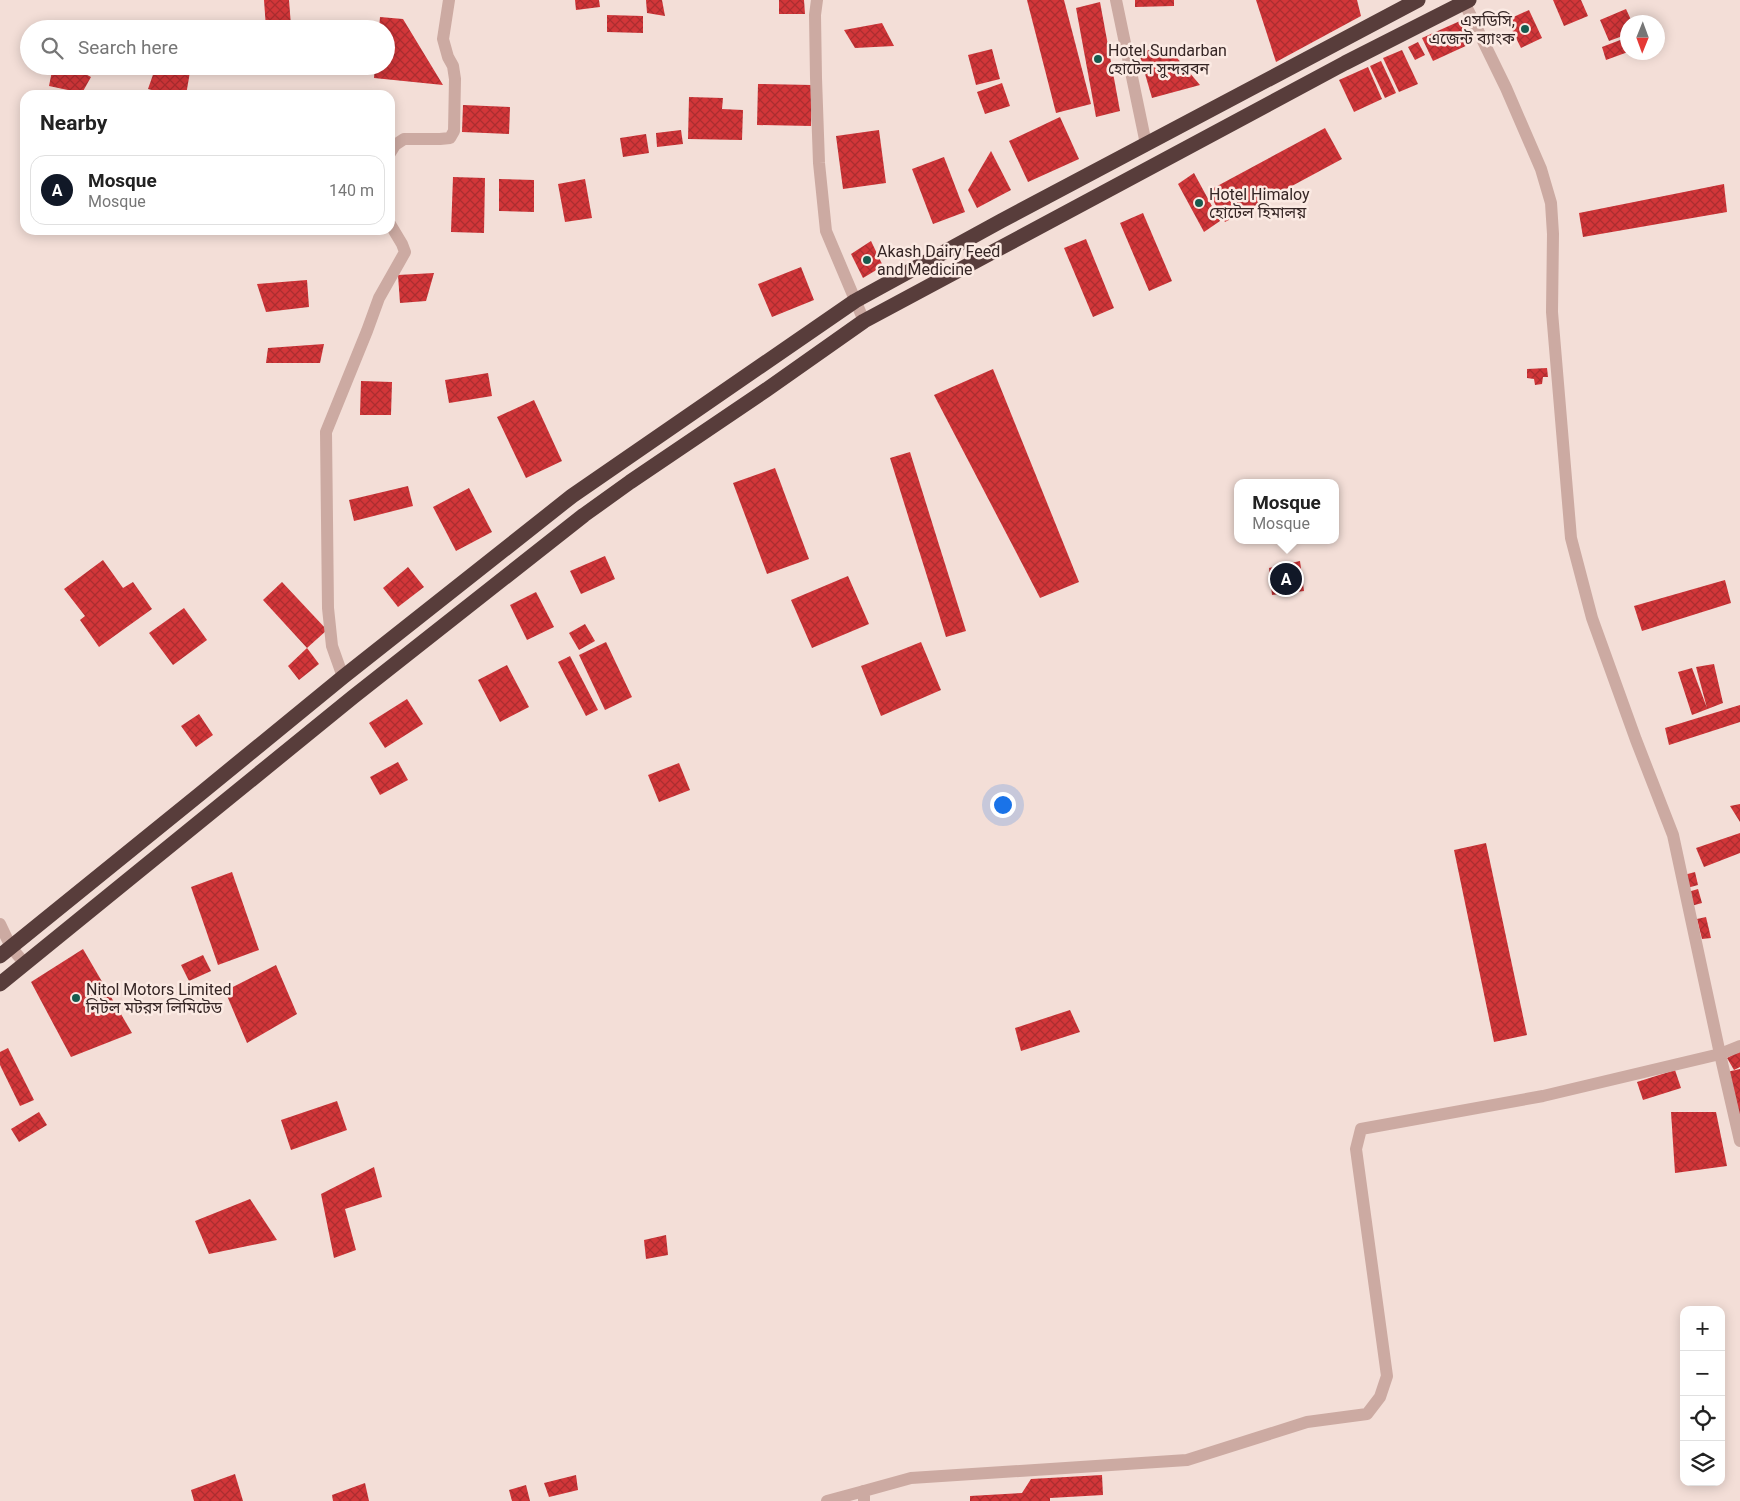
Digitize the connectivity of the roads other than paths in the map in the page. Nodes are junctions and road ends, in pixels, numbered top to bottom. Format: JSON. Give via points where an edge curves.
{"nodes":[{"id":1,"x":449,"y":0,"type":"edge"},
{"id":2,"x":817,"y":0,"type":"edge"},
{"id":3,"x":1116,"y":0,"type":"edge"},
{"id":4,"x":1418,"y":0,"type":"edge"},
{"id":5,"x":1467,"y":1,"type":"edge"},
{"id":6,"x":1337,"y":43,"type":"junction"},
{"id":7,"x":1345,"y":63,"type":"junction"},
{"id":8,"x":1146,"y":144,"type":"junction"},
{"id":9,"x":395,"y":146,"type":"edge"},
{"id":10,"x":1001,"y":221,"type":"junction"},
{"id":11,"x":395,"y":232,"type":"edge"},
{"id":12,"x":1009,"y":242,"type":"junction"},
{"id":13,"x":855,"y":301,"type":"junction"},
{"id":14,"x":864,"y":320,"type":"junction"},
{"id":15,"x":660,"y":435,"type":"junction"},
{"id":16,"x":672,"y":455,"type":"junction"},
{"id":17,"x":572,"y":496,"type":"junction"},
{"id":18,"x":584,"y":515,"type":"junction"},
{"id":19,"x":343,"y":676,"type":"junction"},
{"id":20,"x":200,"y":794,"type":"junction"},
{"id":21,"x":214,"y":810,"type":"junction"},
{"id":22,"x":0,"y":924,"type":"edge"},
{"id":23,"x":5,"y":952,"type":"edge"},
{"id":24,"x":25,"y":964,"type":"junction"},
{"id":25,"x":0,"y":984,"type":"edge"},
{"id":26,"x":1740,"y":1046,"type":"edge"},
{"id":27,"x":1720,"y":1054,"type":"junction"},
{"id":28,"x":1740,"y":1141,"type":"edge"},
{"id":29,"x":864,"y":1496,"type":"edge"},
{"id":30,"x":827,"y":1501,"type":"edge"}],
"edges":[{"from":1,"to":9,"type":"street","via":[[443,39],[455,79],[454,131],[450,138],[404,139]]},
{"from":2,"to":13,"type":"street","via":[[819,163],[826,232]]},
{"from":3,"to":8,"type":"street"},
{"from":4,"to":6,"type":"highway"},
{"from":5,"to":7,"type":"highway"},
{"from":5,"to":27,"type":"street","via":[[1541,169],[1551,203],[1552,312],[1571,538],[1592,618],[1673,835]]},
{"from":6,"to":7,"type":"highway"},
{"from":6,"to":8,"type":"highway"},
{"from":7,"to":12,"type":"highway"},
{"from":8,"to":10,"type":"highway"},
{"from":10,"to":12,"type":"highway"},
{"from":10,"to":13,"type":"highway"},
{"from":11,"to":19,"type":"street","via":[[404,252],[379,298],[326,432],[328,608],[332,646]]},
{"from":12,"to":14,"type":"highway"},
{"from":13,"to":14,"type":"street"},
{"from":13,"to":15,"type":"highway"},
{"from":14,"to":16,"type":"highway"},
{"from":15,"to":16,"type":"highway"},
{"from":15,"to":17,"type":"highway"},
{"from":16,"to":18,"type":"highway"},
{"from":17,"to":18,"type":"highway"},
{"from":17,"to":19,"type":"highway"},
{"from":18,"to":21,"type":"highway"},
{"from":19,"to":20,"type":"highway"},
{"from":20,"to":21,"type":"highway"},
{"from":20,"to":23,"type":"highway"},
{"from":21,"to":24,"type":"highway"},
{"from":22,"to":23,"type":"street"},
{"from":23,"to":24,"type":"street"},
{"from":24,"to":25,"type":"highway"},
{"from":26,"to":27,"type":"street"},
{"from":27,"to":28,"type":"street"},
{"from":27,"to":29,"type":"street","via":[[1543,1096],[1361,1129],[1356,1150],[1386,1376],[1380,1397],[1367,1414],[1308,1422],[1187,1460],[911,1478]]},
{"from":29,"to":30,"type":"street"}]}
